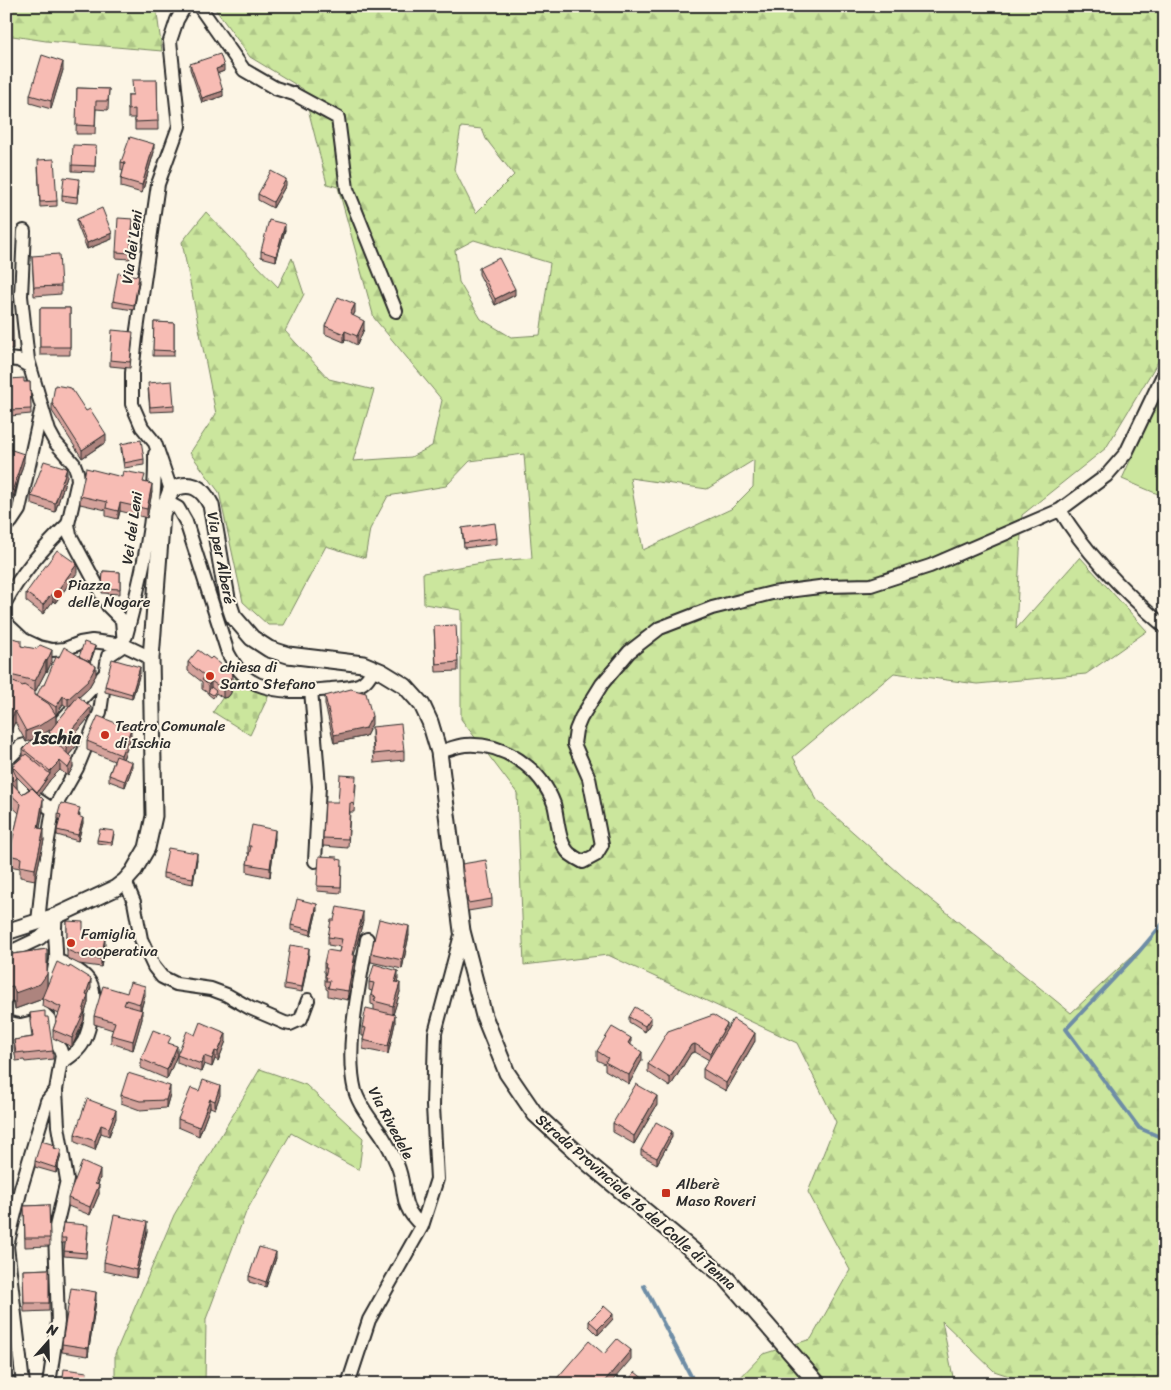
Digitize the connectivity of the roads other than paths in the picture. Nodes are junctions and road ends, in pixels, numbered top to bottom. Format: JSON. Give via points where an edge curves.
{"nodes":[{"id":1,"x":185,"y":6,"type":"edge"},
{"id":2,"x":200,"y":6,"type":"edge"},
{"id":3,"x":24,"y":231,"type":"dead end"},
{"id":4,"x":396,"y":312,"type":"dead end"},
{"id":5,"x":6,"y":359,"type":"edge"},
{"id":6,"x":29,"y":366,"type":"junction"},
{"id":7,"x":1165,"y":371,"type":"edge"},
{"id":8,"x":42,"y":409,"type":"junction"},
{"id":9,"x":155,"y":443,"type":"junction"},
{"id":10,"x":168,"y":496,"type":"junction"},
{"id":11,"x":1060,"y":510,"type":"junction"},
{"id":12,"x":11,"y":522,"type":"dead end"},
{"id":13,"x":68,"y":524,"type":"junction"},
{"id":14,"x":6,"y":601,"type":"edge"},
{"id":15,"x":6,"y":623,"type":"edge"},
{"id":16,"x":1165,"y":627,"type":"edge"},
{"id":17,"x":124,"y":645,"type":"junction"},
{"id":18,"x":151,"y":658,"type":"junction"},
{"id":19,"x":374,"y":668,"type":"junction"},
{"id":20,"x":104,"y":675,"type":"junction"},
{"id":21,"x":311,"y":690,"type":"junction"},
{"id":22,"x":437,"y":745,"type":"junction"},
{"id":23,"x":6,"y":761,"type":"edge"},
{"id":24,"x":53,"y":810,"type":"junction"},
{"id":25,"x":315,"y":861,"type":"dead end"},
{"id":26,"x":125,"y":881,"type":"junction"},
{"id":27,"x":55,"y":921,"type":"junction"},
{"id":28,"x":38,"y":922,"type":"junction"},
{"id":29,"x":462,"y":931,"type":"junction"},
{"id":30,"x":6,"y":932,"type":"edge"},
{"id":31,"x":367,"y":939,"type":"dead end"},
{"id":32,"x":6,"y":954,"type":"edge"},
{"id":33,"x":56,"y":960,"type":"junction"},
{"id":34,"x":308,"y":1000,"type":"dead end"},
{"id":35,"x":40,"y":1006,"type":"junction"},
{"id":36,"x":6,"y":1008,"type":"edge"},
{"id":37,"x":61,"y":1063,"type":"junction"},
{"id":38,"x":56,"y":1090,"type":"junction"},
{"id":39,"x":422,"y":1226,"type":"junction"},
{"id":40,"x":23,"y":1384,"type":"edge"},
{"id":41,"x":49,"y":1384,"type":"edge"},
{"id":42,"x":348,"y":1384,"type":"edge"},
{"id":43,"x":818,"y":1384,"type":"edge"}],
"edges":[{"from":1,"to":9,"type":"street","name":"Via dei Leni","via":[[170,41],[179,126],[158,184],[132,373],[132,404],[142,427]]},
{"from":2,"to":4,"type":"street","via":[[244,70],[338,118],[347,189]]},
{"from":3,"to":6,"type":"street","via":[[21,296]]},
{"from":5,"to":6,"type":"street","via":[[18,360]]},
{"from":6,"to":8,"type":"street"},
{"from":7,"to":11,"type":"street","via":[[1126,453],[1106,476]]},
{"from":8,"to":12,"type":"street","via":[[19,510]]},
{"from":8,"to":13,"type":"street","via":[[55,442],[77,472]]},
{"from":9,"to":10,"type":"street","name":"Via dei Leni"},
{"from":9,"to":17,"type":"street","name":"Vei dei Leni","via":[[149,536]]},
{"from":10,"to":18,"type":"street","via":[[162,514]]},
{"from":10,"to":19,"type":"street","name":"Via per Alberé","via":[[179,486],[189,485],[206,495],[211,505],[227,598],[233,616],[252,638],[288,655]]},
{"from":10,"to":21,"type":"street","via":[[186,522],[235,666],[256,683],[270,688]]},
{"from":11,"to":16,"type":"street","via":[[1071,529],[1104,568]]},
{"from":11,"to":22,"type":"street","via":[[930,566],[870,585],[827,586],[772,593],[712,608],[660,628],[629,652],[602,684],[576,730],[574,744],[589,778],[602,845],[596,855],[583,862],[568,853],[548,791],[524,763],[491,746]]},
{"from":13,"to":14,"type":"street","via":[[47,544]]},
{"from":13,"to":17,"type":"street","via":[[70,536],[108,606],[122,620]]},
{"from":15,"to":17,"type":"street","via":[[24,640],[52,650],[92,641]]},
{"from":17,"to":18,"type":"street"},
{"from":17,"to":20,"type":"street","via":[[108,656]]},
{"from":18,"to":26,"type":"street","via":[[154,816],[147,848]]},
{"from":19,"to":21,"type":"street","via":[[360,685]]},
{"from":19,"to":22,"type":"street","name":"Via per Alberé","via":[[395,679],[422,705]]},
{"from":20,"to":23,"type":"street","via":[[57,718],[46,739],[21,746]]},
{"from":20,"to":24,"type":"street","via":[[100,712],[77,768]]},
{"from":21,"to":25,"type":"street","via":[[319,786]]},
{"from":22,"to":29,"type":"street","name":"Strada Provinciale 16 del Colle di Tenna"},
{"from":23,"to":24,"type":"street","via":[[23,790]]},
{"from":24,"to":28,"type":"street"},
{"from":26,"to":27,"type":"street"},
{"from":26,"to":34,"type":"street","via":[[134,902],[141,939],[162,977],[176,984],[227,995],[285,1023],[301,1020]]},
{"from":27,"to":28,"type":"street"},
{"from":27,"to":32,"type":"street","via":[[40,938]]},
{"from":27,"to":33,"type":"street"},
{"from":28,"to":30,"type":"street"},
{"from":29,"to":39,"type":"street","name":"Via Rivedele","via":[[435,1033],[433,1106],[437,1179]]},
{"from":29,"to":43,"type":"street","name":"Strada Provinciale 16 del Colle di Tenna","via":[[484,1016],[507,1073],[535,1114],[589,1164],[727,1279]]},
{"from":31,"to":39,"type":"street","name":"Via Rivedele","via":[[351,1060],[356,1092],[398,1166],[406,1206]]},
{"from":33,"to":35,"type":"street"},
{"from":33,"to":37,"type":"street","via":[[79,970],[93,992],[84,1041]]},
{"from":35,"to":36,"type":"street","via":[[20,1011]]},
{"from":35,"to":37,"type":"street","via":[[49,1019],[52,1039],[60,1049]]},
{"from":37,"to":38,"type":"street"},
{"from":38,"to":40,"type":"street","via":[[47,1101],[7,1246]]},
{"from":38,"to":41,"type":"street","via":[[58,1126],[68,1180],[55,1231],[58,1322]]},
{"from":39,"to":42,"type":"street","name":"Via Rivedele","via":[[369,1320]]}]}
